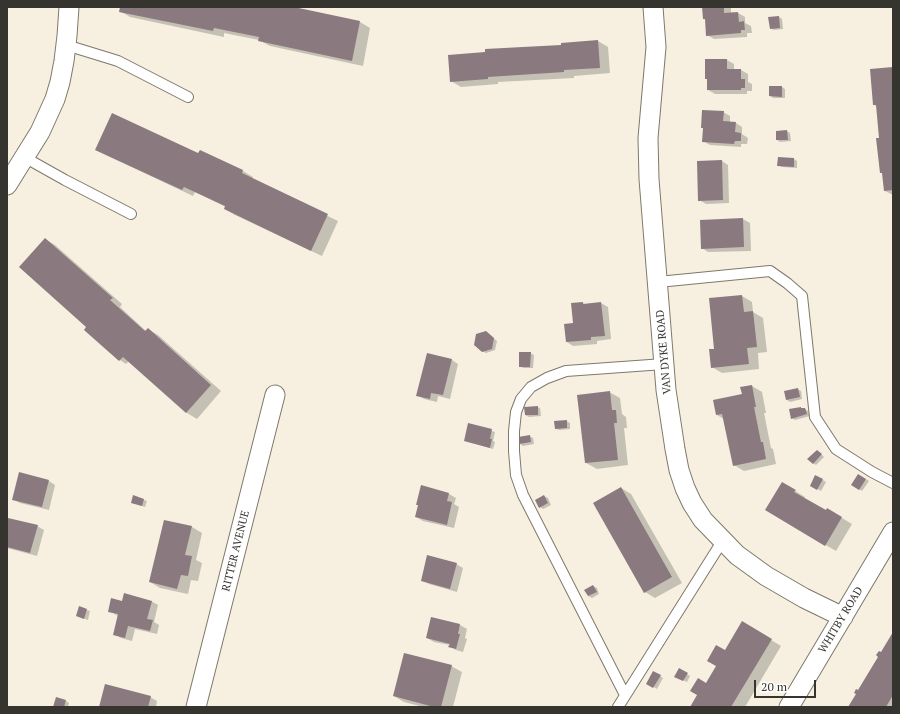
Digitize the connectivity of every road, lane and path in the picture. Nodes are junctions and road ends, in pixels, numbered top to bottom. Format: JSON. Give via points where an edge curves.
{"nodes":[{"id":1,"x":69,"y":7,"type":"edge"},
{"id":2,"x":653,"y":7,"type":"edge"},
{"id":3,"x":66,"y":45,"type":"junction"},
{"id":4,"x":188,"y":97,"type":"dead end"},
{"id":5,"x":24,"y":157,"type":"junction"},
{"id":6,"x":7,"y":185,"type":"edge"},
{"id":7,"x":131,"y":214,"type":"dead end"},
{"id":8,"x":658,"y":282,"type":"junction"},
{"id":9,"x":664,"y":364,"type":"junction"},
{"id":10,"x":275,"y":395,"type":"dead end"},
{"id":11,"x":893,"y":484,"type":"edge"},
{"id":12,"x":893,"y":532,"type":"edge"},
{"id":13,"x":723,"y":540,"type":"junction"},
{"id":14,"x":844,"y":617,"type":"junction"},
{"id":15,"x":625,"y":695,"type":"junction"},
{"id":16,"x":196,"y":707,"type":"edge"},
{"id":17,"x":618,"y":707,"type":"edge"},
{"id":18,"x":789,"y":707,"type":"edge"}],
"edges":[{"from":1,"to":3,"type":"street"},
{"from":2,"to":8,"type":"street","name":"VAN DYKE ROAD","via":[[656,47],[648,138]]},
{"from":3,"to":4,"type":"lane","via":[[118,61]]},
{"from":3,"to":5,"type":"street","via":[[55,99],[40,132]]},
{"from":5,"to":6,"type":"street"},
{"from":5,"to":7,"type":"lane"},
{"from":8,"to":9,"type":"street","name":"VAN DYKE ROAD"},
{"from":8,"to":11,"type":"lane","via":[[770,271],[787,283],[802,296],[815,417],[836,449]]},
{"from":9,"to":13,"type":"street","name":"VAN DYKE ROAD","via":[[675,449],[685,488],[704,520]]},
{"from":9,"to":15,"type":"lane","via":[[566,371],[531,387],[521,399],[516,412],[514,451],[516,474],[523,495]]},
{"from":10,"to":16,"type":"street","name":"RITTER AVENUE"},
{"from":12,"to":14,"type":"street","name":"WHITBY ROAD"},
{"from":13,"to":14,"type":"street","name":"VAN DYKE ROAD","via":[[737,555],[766,576]]},
{"from":13,"to":15,"type":"lane"},
{"from":14,"to":18,"type":"street","name":"WHITBY ROAD"},
{"from":15,"to":17,"type":"lane"}]}
